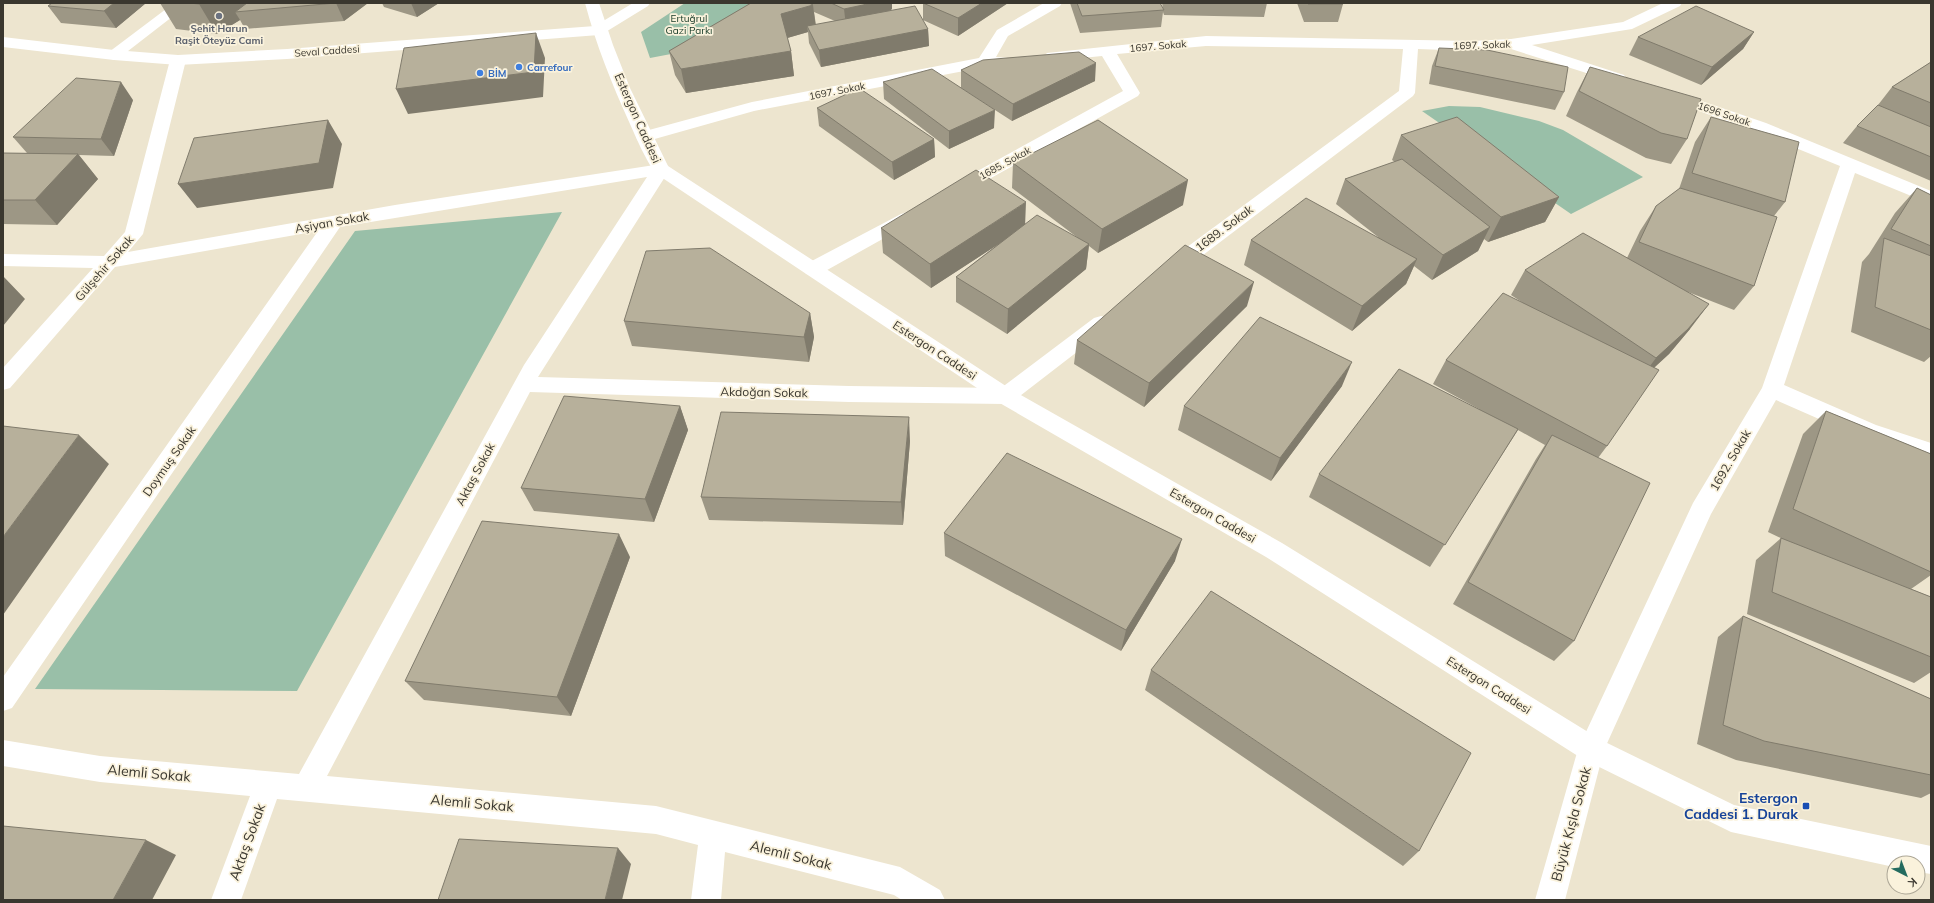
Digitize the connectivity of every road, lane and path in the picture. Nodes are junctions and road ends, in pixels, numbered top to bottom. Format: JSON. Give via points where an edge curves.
{"nodes":[{"id":1,"x":184,"y":3,"type":"edge"},
{"id":2,"x":592,"y":3,"type":"edge"},
{"id":3,"x":643,"y":3,"type":"edge"},
{"id":4,"x":1055,"y":3,"type":"edge"},
{"id":5,"x":1674,"y":3,"type":"edge"},
{"id":6,"x":599,"y":30,"type":"junction"},
{"id":7,"x":3,"y":42,"type":"edge"},
{"id":8,"x":1512,"y":44,"type":"junction"},
{"id":9,"x":1411,"y":45,"type":"junction"},
{"id":10,"x":1107,"y":51,"type":"junction"},
{"id":11,"x":114,"y":55,"type":"junction"},
{"id":12,"x":1038,"y":57,"type":"edge"},
{"id":13,"x":178,"y":60,"type":"junction"},
{"id":14,"x":1015,"y":60,"type":"edge"},
{"id":15,"x":985,"y":62,"type":"junction"},
{"id":16,"x":1630,"y":81,"type":"edge"},
{"id":17,"x":1659,"y":91,"type":"edge"},
{"id":18,"x":644,"y":137,"type":"junction"},
{"id":19,"x":1850,"y":164,"type":"junction"},
{"id":20,"x":661,"y":169,"type":"junction"},
{"id":21,"x":945,"y":197,"type":"edge"},
{"id":22,"x":1931,"y":198,"type":"edge"},
{"id":23,"x":924,"y":208,"type":"edge"},
{"id":24,"x":334,"y":222,"type":"junction"},
{"id":25,"x":3,"y":260,"type":"edge"},
{"id":26,"x":109,"y":262,"type":"junction"},
{"id":27,"x":813,"y":270,"type":"junction"},
{"id":28,"x":1156,"y":280,"type":"edge"},
{"id":29,"x":1112,"y":314,"type":"edge"},
{"id":30,"x":3,"y":382,"type":"edge"},
{"id":31,"x":524,"y":384,"type":"junction"},
{"id":32,"x":1772,"y":389,"type":"junction"},
{"id":33,"x":1005,"y":396,"type":"junction"},
{"id":34,"x":1931,"y":452,"type":"edge"},
{"id":35,"x":3,"y":699,"type":"edge"},
{"id":36,"x":1591,"y":749,"type":"junction"},
{"id":37,"x":3,"y":753,"type":"edge"},
{"id":38,"x":268,"y":785,"type":"junction"},
{"id":39,"x":306,"y":788,"type":"junction"},
{"id":40,"x":713,"y":835,"type":"junction"},
{"id":41,"x":1930,"y":861,"type":"edge"},
{"id":42,"x":226,"y":900,"type":"edge"},
{"id":43,"x":706,"y":900,"type":"edge"},
{"id":44,"x":930,"y":900,"type":"edge"},
{"id":45,"x":1550,"y":900,"type":"edge"}],
"edges":[{"from":1,"to":11,"type":"street"},
{"from":2,"to":6,"type":"street","name":"Estergon Caddesi"},
{"from":3,"to":6,"type":"street","name":"Seval Caddesi"},
{"from":4,"to":15,"type":"street","via":[[1002,33]]},
{"from":5,"to":8,"type":"street","name":"1697. Sokak","via":[[1627,26]]},
{"from":6,"to":13,"type":"street","name":"Seval Caddesi"},
{"from":6,"to":18,"type":"street","name":"Estergon Caddesi"},
{"from":7,"to":11,"type":"street","name":"Seval Caddesi"},
{"from":8,"to":9,"type":"street","name":"1697. Sokak"},
{"from":8,"to":16,"type":"street"},
{"from":9,"to":10,"type":"street","name":"1697. Sokak","via":[[1206,42]]},
{"from":9,"to":28,"type":"street","name":"1689. Sokak","via":[[1407,93]]},
{"from":10,"to":12,"type":"street","name":"1697. Sokak"},
{"from":10,"to":21,"type":"street","name":"1685. Sokak","via":[[1132,93]]},
{"from":11,"to":13,"type":"street","name":"Seval Caddesi"},
{"from":13,"to":26,"type":"street","name":"Gülşehir Sokak","via":[[134,234]]},
{"from":14,"to":15,"type":"street","name":"1697. Sokak"},
{"from":15,"to":18,"type":"street","name":"1697. Sokak","via":[[752,107]]},
{"from":17,"to":19,"type":"street","name":"1696 Sokak","via":[[1760,127]]},
{"from":18,"to":20,"type":"street","name":"Estergon Caddesi"},
{"from":19,"to":22,"type":"street","name":"1696 Sokak"},
{"from":19,"to":32,"type":"street","name":"1692. Sokak"},
{"from":20,"to":24,"type":"street","name":"Aşiyan Sokak"},
{"from":20,"to":27,"type":"street","name":"Estergon Caddesi"},
{"from":20,"to":31,"type":"street","name":"Aktaş Sokak"},
{"from":23,"to":27,"type":"street"},
{"from":24,"to":26,"type":"street","name":"Aşiyan Sokak"},
{"from":24,"to":35,"type":"street","name":"Doymuş Sokak"},
{"from":25,"to":26,"type":"street","name":"Aşiyan Sokak"},
{"from":26,"to":30,"type":"street","name":"Gülşehir Sokak"},
{"from":27,"to":33,"type":"street","name":"Estergon Caddesi"},
{"from":29,"to":33,"type":"street"},
{"from":31,"to":33,"type":"street","name":"Akdoğan Sokak"},
{"from":31,"to":39,"type":"street","name":"Aktaş Sokak"},
{"from":32,"to":34,"type":"street","via":[[1868,431]]},
{"from":32,"to":36,"type":"street","name":"1692. Sokak","via":[[1701,510]]},
{"from":33,"to":36,"type":"street","name":"Estergon Caddesi","via":[[1274,550]]},
{"from":36,"to":41,"type":"street","name":"Estergon Caddesi","via":[[1731,818]]},
{"from":36,"to":45,"type":"street","name":"Büyük Kışla Sokak"},
{"from":37,"to":38,"type":"street","name":"Alemli Sokak","via":[[100,769]]},
{"from":38,"to":39,"type":"street","name":"Alemli Sokak"},
{"from":38,"to":42,"type":"street","name":"Aktaş Sokak"},
{"from":39,"to":40,"type":"street","name":"Alemli Sokak","via":[[656,820]]},
{"from":40,"to":43,"type":"street"},
{"from":40,"to":44,"type":"street","name":"Alemli Sokak","via":[[900,882]]}]}
